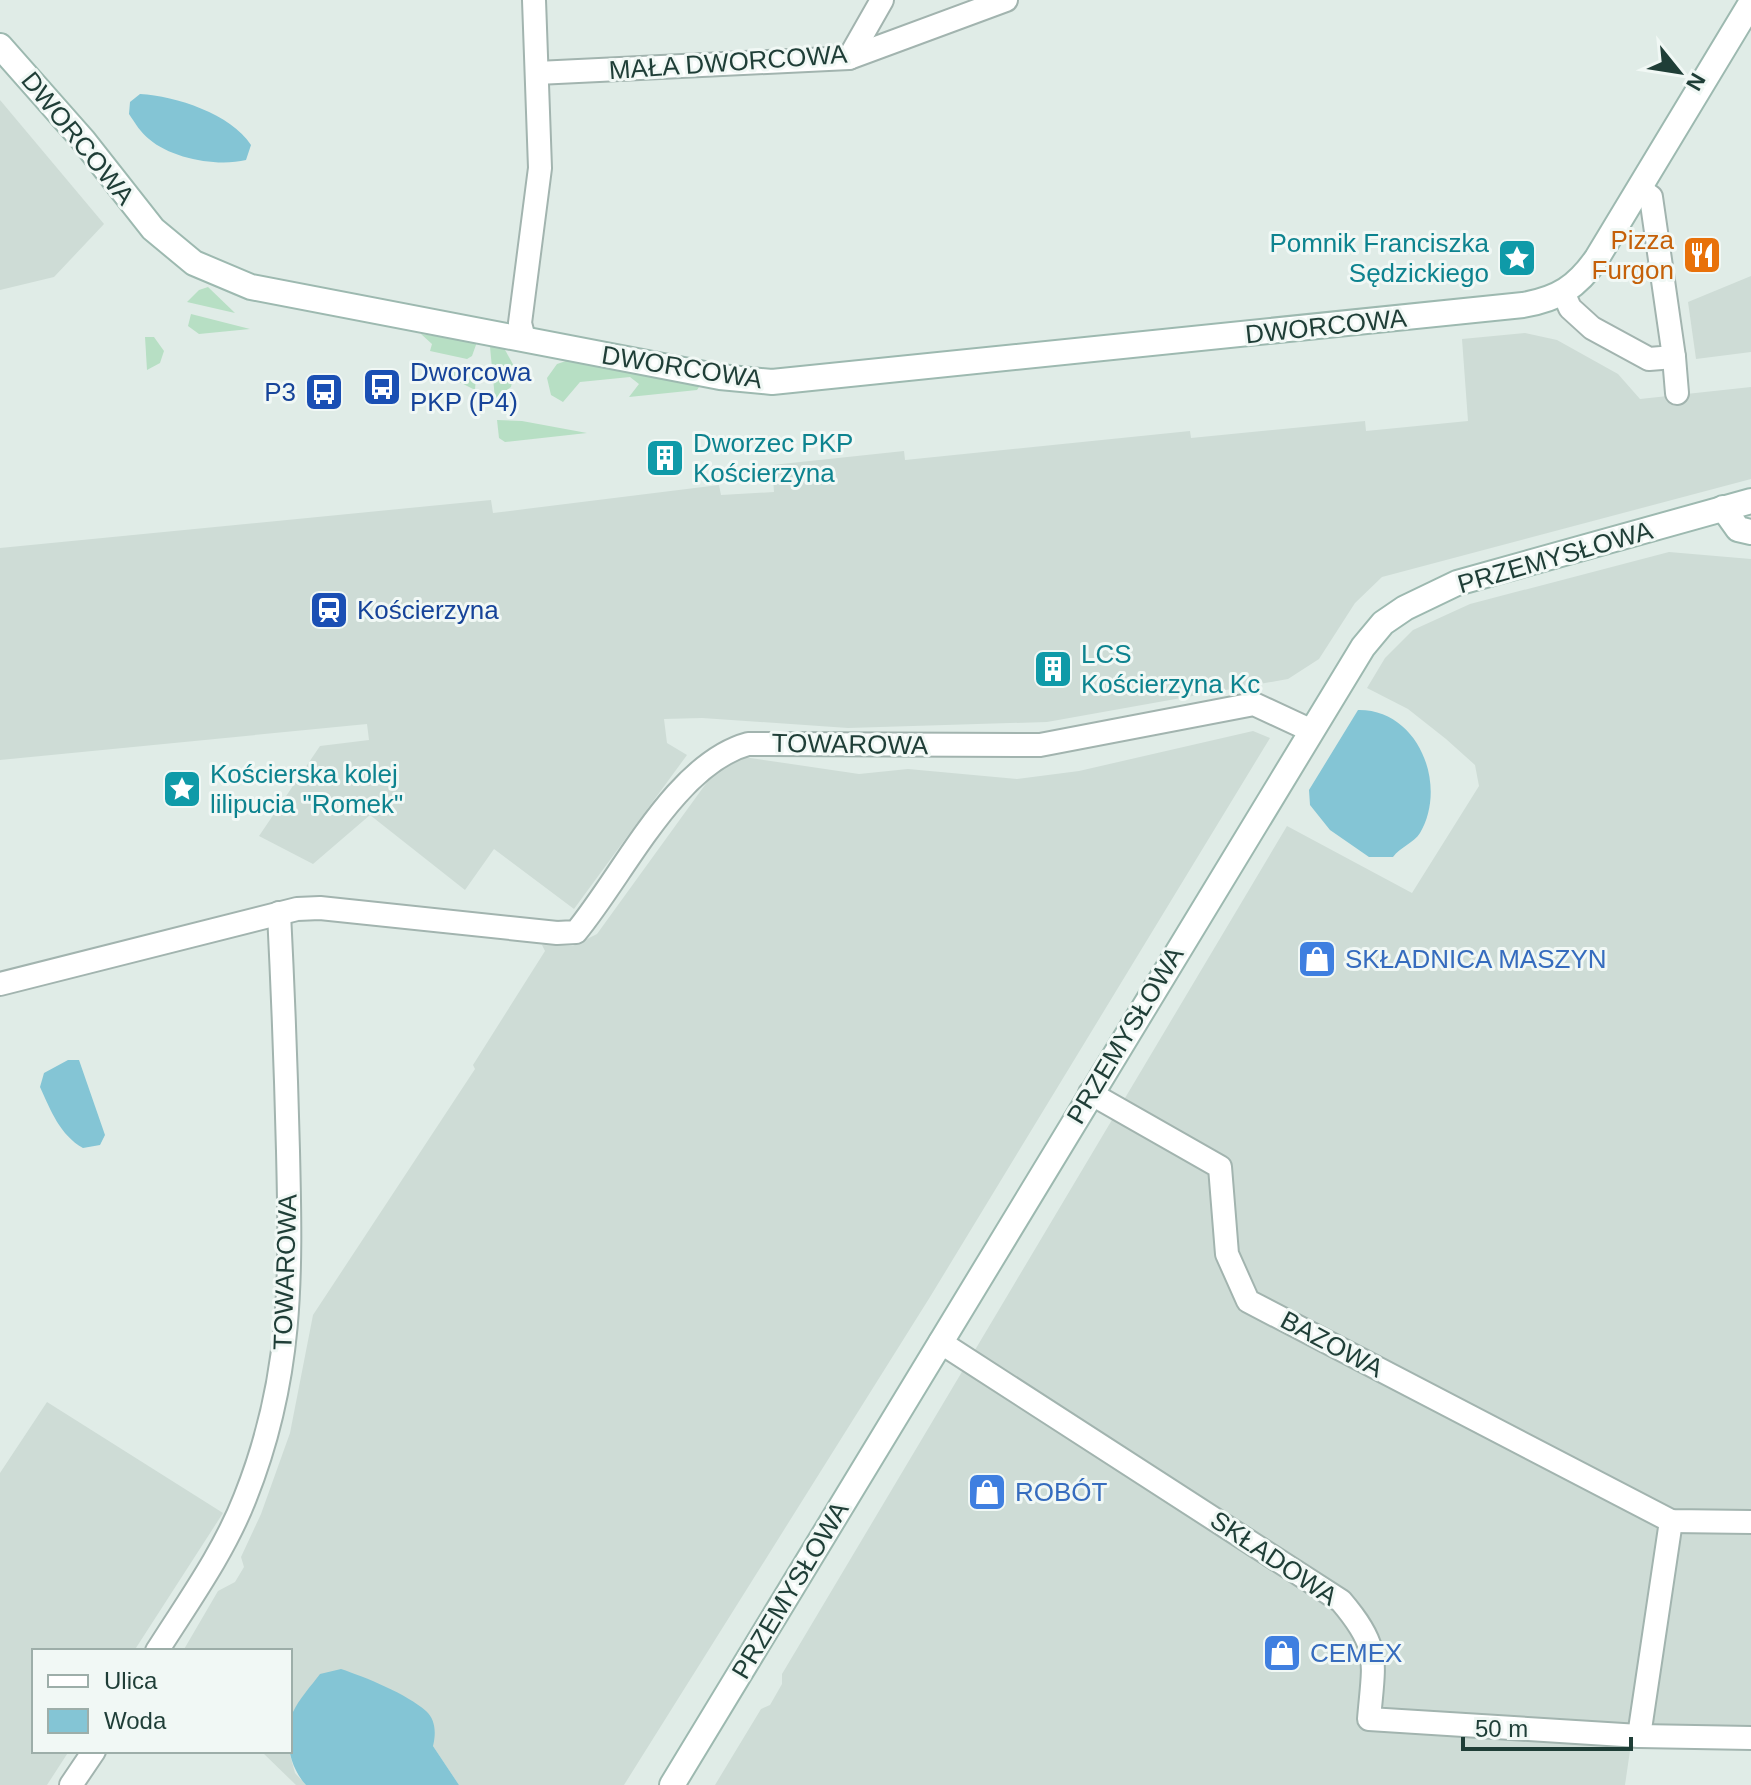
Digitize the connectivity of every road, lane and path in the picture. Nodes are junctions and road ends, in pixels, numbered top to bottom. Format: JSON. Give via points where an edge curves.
{"nodes":[{"id":1,"x":534,"y":0,"type":"edge"},
{"id":2,"x":882,"y":0,"type":"edge"},
{"id":3,"x":1006,"y":0,"type":"edge"},
{"id":4,"x":1751,"y":3,"type":"edge"},
{"id":5,"x":0,"y":46,"type":"edge"},
{"id":6,"x":849,"y":58,"type":"junction"},
{"id":7,"x":537,"y":73,"type":"junction"},
{"id":8,"x":1639,"y":188,"type":"junction"},
{"id":9,"x":1564,"y":294,"type":"junction"},
{"id":10,"x":524,"y":339,"type":"junction"},
{"id":11,"x":1674,"y":357,"type":"junction"},
{"id":12,"x":1677,"y":393,"type":"dead end"},
{"id":13,"x":1751,"y":501,"type":"edge"},
{"id":14,"x":1723,"y":508,"type":"junction"},
{"id":15,"x":1751,"y":532,"type":"edge"},
{"id":16,"x":1310,"y":730,"type":"junction"},
{"id":17,"x":279,"y":913,"type":"junction"},
{"id":18,"x":0,"y":984,"type":"edge"},
{"id":19,"x":1090,"y":1093,"type":"junction"},
{"id":20,"x":940,"y":1342,"type":"junction"},
{"id":21,"x":1671,"y":1521,"type":"junction"},
{"id":22,"x":1751,"y":1522,"type":"edge"},
{"id":23,"x":158,"y":1649,"type":"edge"},
{"id":24,"x":1639,"y":1736,"type":"junction"},
{"id":25,"x":1751,"y":1738,"type":"edge"},
{"id":26,"x":93,"y":1753,"type":"edge"},
{"id":27,"x":71,"y":1785,"type":"edge"},
{"id":28,"x":672,"y":1785,"type":"edge"}],
"edges":[{"from":1,"to":7,"type":"street"},
{"from":2,"to":6,"type":"street"},
{"from":3,"to":6,"type":"street","name":"MAŁA DWORCOWA"},
{"from":4,"to":8,"type":"street"},
{"from":5,"to":10,"type":"street","name":"DWORCOWA","via":[[153,229],[194,263],[251,287]]},
{"from":6,"to":7,"type":"street","name":"MAŁA DWORCOWA"},
{"from":7,"to":10,"type":"street","via":[[540,168],[520,323]]},
{"from":8,"to":9,"type":"street","via":[[1581,280]]},
{"from":8,"to":11,"type":"street","via":[[1651,197]]},
{"from":9,"to":10,"type":"street","name":"DWORCOWA","via":[[1507,307],[772,382]]},
{"from":9,"to":11,"type":"street","via":[[1582,323],[1649,359]]},
{"from":11,"to":12,"type":"street"},
{"from":13,"to":14,"type":"street","name":"PRZEMYSŁOWA"},
{"from":14,"to":15,"type":"street","via":[[1738,529]]},
{"from":14,"to":16,"type":"street","name":"PRZEMYSŁOWA","via":[[1429,594],[1383,623]]},
{"from":16,"to":17,"type":"street","name":"TOWAROWA","via":[[1254,704],[1040,745],[757,742],[718,756],[691,777],[576,932],[320,908]]},
{"from":16,"to":19,"type":"street","name":"PRZEMYSŁOWA"},
{"from":17,"to":18,"type":"street","name":"TOWAROWA"},
{"from":17,"to":23,"type":"street","name":"TOWAROWA","via":[[291,1261],[283,1361],[261,1456],[244,1501]]},
{"from":19,"to":20,"type":"street","name":"PRZEMYSŁOWA"},
{"from":19,"to":21,"type":"street","name":"BAZOWA","via":[[1220,1167],[1227,1254],[1248,1301]]},
{"from":20,"to":24,"type":"street","name":"SKŁADOWA","via":[[1341,1601],[1372,1644],[1369,1719]]},
{"from":20,"to":28,"type":"street","name":"PRZEMYSŁOWA"},
{"from":21,"to":22,"type":"street","name":"BAZOWA"},
{"from":21,"to":24,"type":"street"},
{"from":24,"to":25,"type":"street","name":"SKŁADOWA"},
{"from":26,"to":27,"type":"street"}]}
